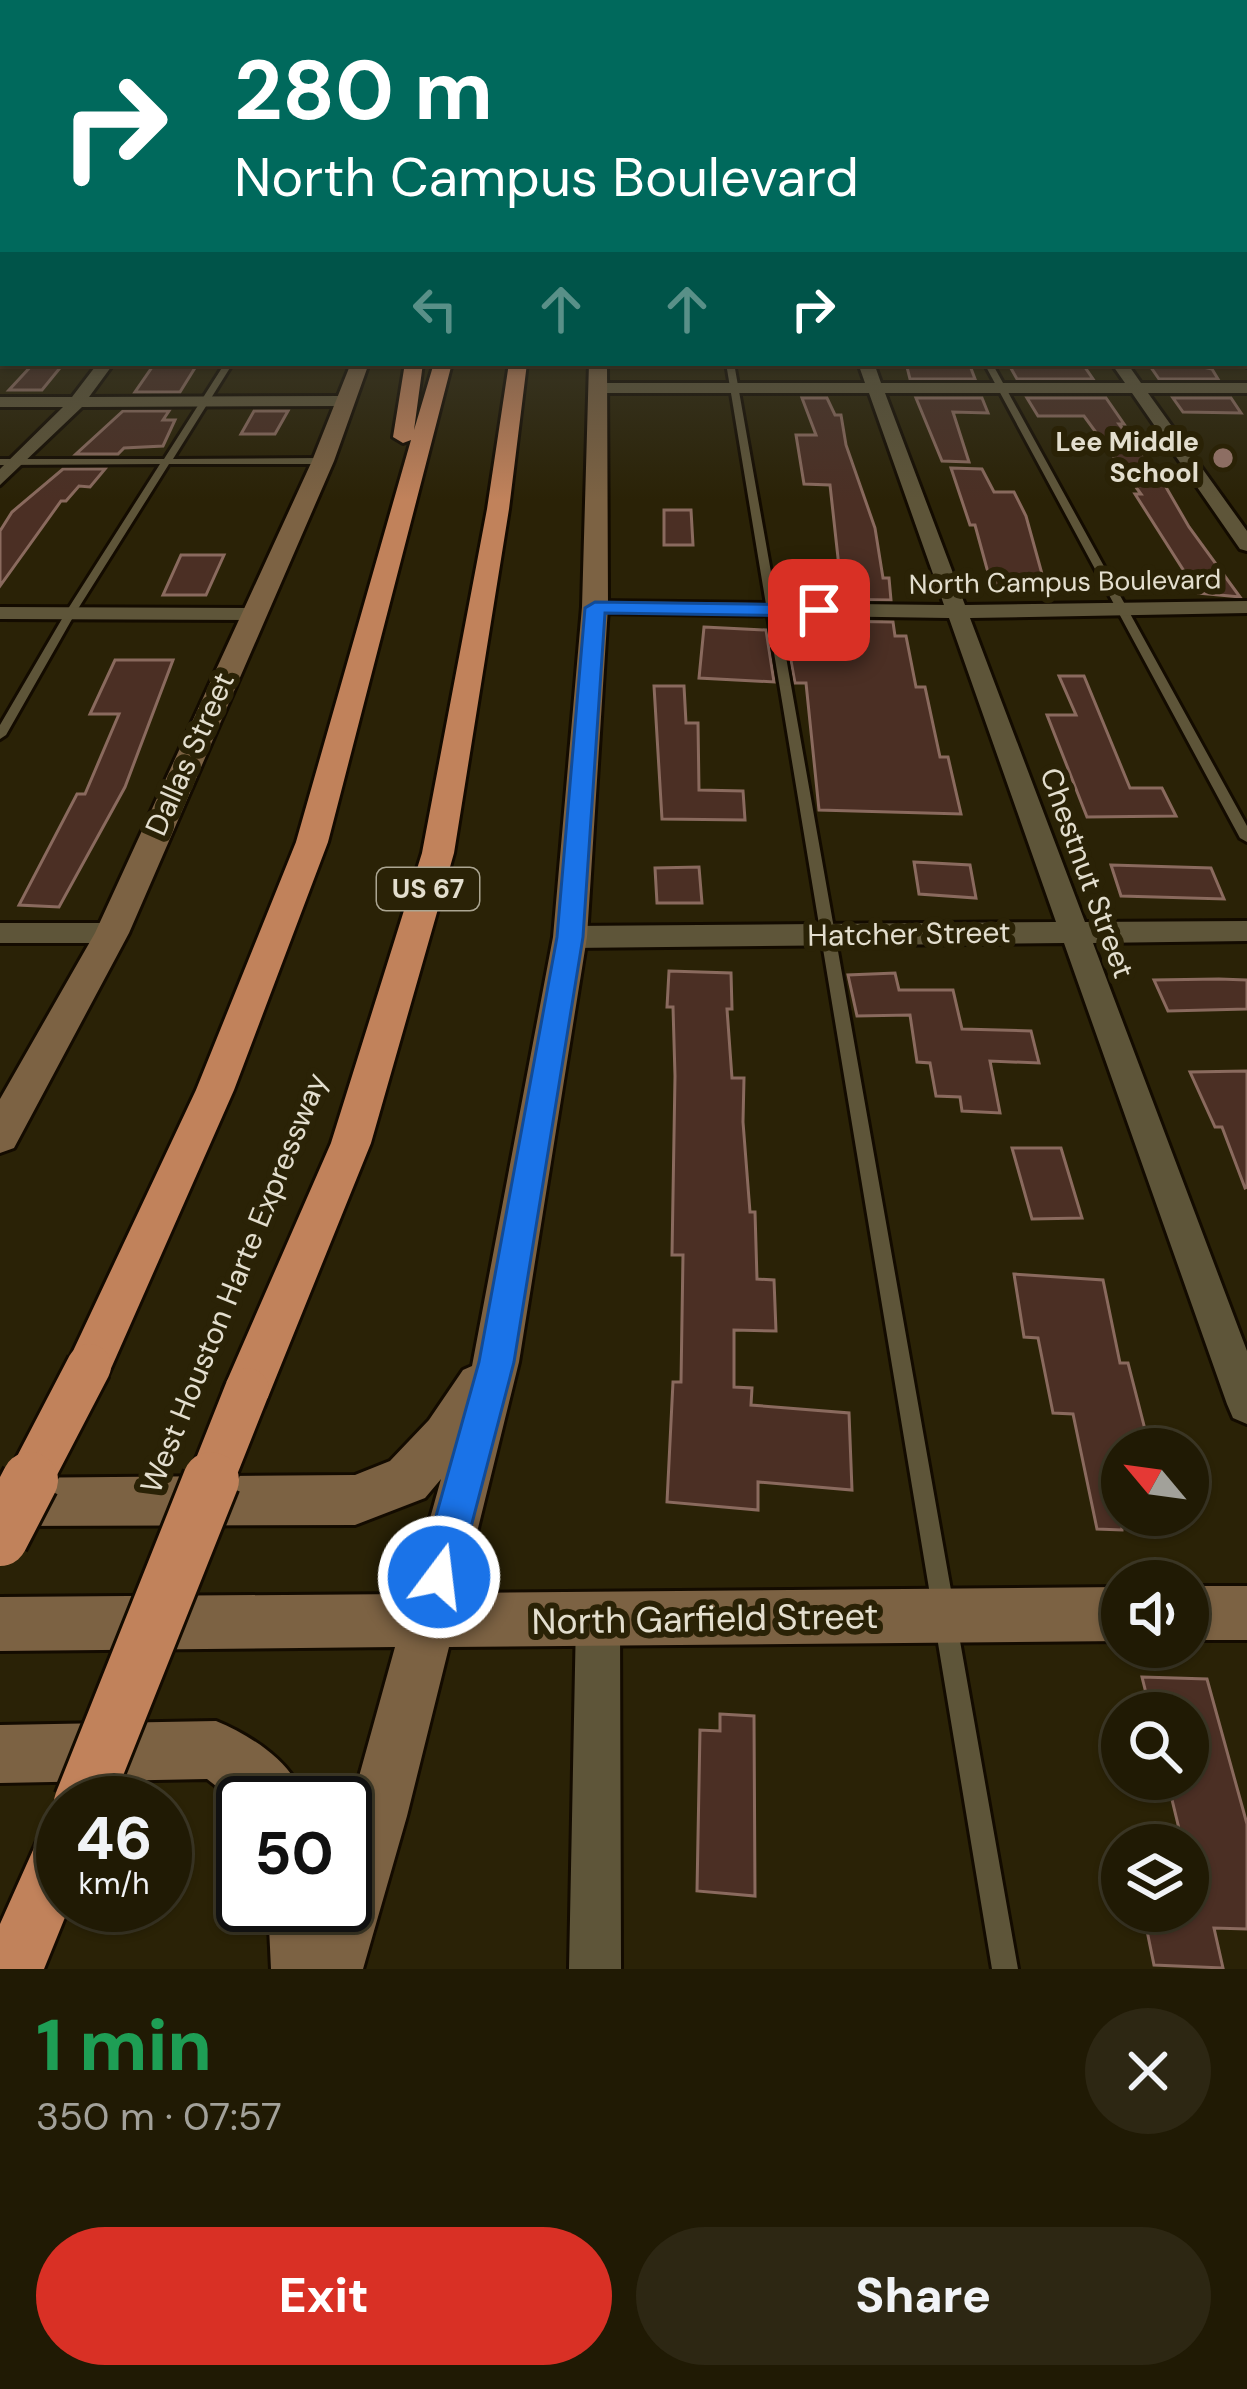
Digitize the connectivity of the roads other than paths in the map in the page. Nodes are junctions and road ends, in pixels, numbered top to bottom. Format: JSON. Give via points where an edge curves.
{"nodes":[{"id":1,"x":104,"y":366,"type":"edge"},
{"id":2,"x":228,"y":366,"type":"edge"},
{"id":3,"x":359,"y":366,"type":"edge"},
{"id":4,"x":414,"y":366,"type":"edge"},
{"id":5,"x":442,"y":366,"type":"edge"},
{"id":6,"x":518,"y":366,"type":"edge"},
{"id":7,"x":537,"y":366,"type":"edge"},
{"id":8,"x":730,"y":366,"type":"edge"},
{"id":9,"x":990,"y":366,"type":"edge"},
{"id":10,"x":1121,"y":366,"type":"edge"},
{"id":11,"x":598,"y":375,"type":"edge"},
{"id":12,"x":870,"y":375,"type":"edge"},
{"id":13,"x":1137,"y":387,"type":"junction"},
{"id":14,"x":734,"y":388,"type":"junction"},
{"id":15,"x":1001,"y":388,"type":"junction"},
{"id":16,"x":1247,"y":388,"type":"edge"},
{"id":17,"x":208,"y":401,"type":"junction"},
{"id":18,"x":345,"y":401,"type":"junction"},
{"id":19,"x":0,"y":402,"type":"edge"},
{"id":20,"x":77,"y":402,"type":"junction"},
{"id":21,"x":323,"y":461,"type":"junction"},
{"id":22,"x":6,"y":462,"type":"edge"},
{"id":23,"x":167,"y":464,"type":"junction"},
{"id":24,"x":0,"y":479,"type":"edge"},
{"id":25,"x":498,"y":508,"type":"junction"},
{"id":26,"x":1247,"y":545,"type":"edge"},
{"id":27,"x":376,"y":604,"type":"junction"},
{"id":28,"x":1247,"y":607,"type":"edge"},
{"id":29,"x":595,"y":608,"type":"junction"},
{"id":30,"x":1122,"y":609,"type":"junction"},
{"id":31,"x":772,"y":610,"type":"junction"},
{"id":32,"x":71,"y":612,"type":"junction"},
{"id":33,"x":959,"y":612,"type":"junction"},
{"id":34,"x":0,"y":613,"type":"edge"},
{"id":35,"x":251,"y":614,"type":"junction"},
{"id":36,"x":0,"y":735,"type":"edge"},
{"id":37,"x":1247,"y":838,"type":"edge"},
{"id":38,"x":1247,"y":931,"type":"edge"},
{"id":39,"x":1072,"y":932,"type":"junction"},
{"id":40,"x":0,"y":933,"type":"edge"},
{"id":41,"x":112,"y":933,"type":"junction"},
{"id":42,"x":828,"y":934,"type":"junction"},
{"id":43,"x":570,"y":937,"type":"junction"},
{"id":44,"x":0,"y":1136,"type":"edge"},
{"id":45,"x":496,"y":1362,"type":"junction"},
{"id":46,"x":1247,"y":1404,"type":"edge"},
{"id":47,"x":0,"y":1501,"type":"edge"},
{"id":48,"x":0,"y":1538,"type":"edge"},
{"id":49,"x":1209,"y":1613,"type":"edge"},
{"id":50,"x":1247,"y":1613,"type":"edge"},
{"id":51,"x":1101,"y":1614,"type":"edge"},
{"id":52,"x":944,"y":1615,"type":"junction"},
{"id":53,"x":598,"y":1619,"type":"junction"},
{"id":54,"x":427,"y":1620,"type":"junction"},
{"id":55,"x":0,"y":1624,"type":"edge"},
{"id":56,"x":0,"y":1754,"type":"edge"},
{"id":57,"x":93,"y":1776,"type":"edge"},
{"id":58,"x":250,"y":1776,"type":"edge"},
{"id":59,"x":36,"y":1914,"type":"edge"},
{"id":60,"x":300,"y":1932,"type":"edge"},
{"id":61,"x":12,"y":1969,"type":"edge"},
{"id":62,"x":302,"y":1969,"type":"edge"},
{"id":63,"x":331,"y":1969,"type":"edge"},
{"id":64,"x":595,"y":1969,"type":"edge"},
{"id":65,"x":1005,"y":1969,"type":"edge"}],
"edges":[{"from":1,"to":20,"type":"street"},
{"from":2,"to":17,"type":"lane"},
{"from":3,"to":18,"type":"main road","name":"Dallas Street"},
{"from":4,"to":27,"type":"highway"},
{"from":5,"to":27,"type":"highway"},
{"from":6,"to":25,"type":"highway","name":"West Houston Harte Expressway","number":"US 67"},
{"from":7,"to":25,"type":"highway"},
{"from":8,"to":14,"type":"lane"},
{"from":9,"to":15,"type":"lane"},
{"from":10,"to":13,"type":"street"},
{"from":11,"to":14,"type":"street"},
{"from":11,"to":29,"type":"main road"},
{"from":12,"to":14,"type":"street"},
{"from":12,"to":15,"type":"street"},
{"from":12,"to":33,"type":"street","name":"Chestnut Street"},
{"from":13,"to":15,"type":"street"},
{"from":13,"to":16,"type":"street"},
{"from":13,"to":26,"type":"street"},
{"from":14,"to":31,"type":"lane"},
{"from":15,"to":30,"type":"lane"},
{"from":17,"to":18,"type":"street"},
{"from":17,"to":20,"type":"street"},
{"from":17,"to":23,"type":"lane"},
{"from":18,"to":21,"type":"main road","name":"Dallas Street"},
{"from":19,"to":20,"type":"street"},
{"from":20,"to":22,"type":"street"},
{"from":21,"to":23,"type":"lane"},
{"from":21,"to":35,"type":"main road","name":"Dallas Street"},
{"from":22,"to":23,"type":"lane"},
{"from":22,"to":24,"type":"street"},
{"from":23,"to":32,"type":"lane"},
{"from":25,"to":57,"type":"highway","name":"West Houston Harte Expressway","number":"US 67","bridge":true,"via":[[438,853],[351,1143]]},
{"from":27,"to":48,"type":"highway","bridge":true,"via":[[312,842],[215,1090]]},
{"from":28,"to":30,"type":"street","name":"North Campus Boulevard"},
{"from":29,"to":31,"type":"street","name":"North Campus Boulevard"},
{"from":29,"to":43,"type":"main road"},
{"from":30,"to":33,"type":"street","name":"North Campus Boulevard"},
{"from":30,"to":37,"type":"lane"},
{"from":31,"to":33,"type":"street","name":"North Campus Boulevard"},
{"from":31,"to":42,"type":"lane"},
{"from":32,"to":34,"type":"street"},
{"from":32,"to":35,"type":"street"},
{"from":32,"to":36,"type":"lane"},
{"from":33,"to":39,"type":"street","name":"Chestnut Street"},
{"from":35,"to":41,"type":"main road","name":"Dallas Street"},
{"from":38,"to":39,"type":"street","name":"Hatcher Street"},
{"from":39,"to":42,"type":"street","name":"Hatcher Street"},
{"from":39,"to":46,"type":"street","name":"Chestnut Street"},
{"from":40,"to":41,"type":"street"},
{"from":41,"to":44,"type":"main road","name":"Dallas Street"},
{"from":42,"to":43,"type":"street","name":"Hatcher Street"},
{"from":42,"to":52,"type":"lane"},
{"from":43,"to":45,"type":"main road"},
{"from":45,"to":47,"type":"main road","via":[[407,1480],[355,1500]]},
{"from":45,"to":54,"type":"main road"},
{"from":49,"to":50,"type":"main road"},
{"from":51,"to":52,"type":"main road","name":"North Garfield Street"},
{"from":52,"to":53,"type":"main road","name":"North Garfield Street"},
{"from":52,"to":65,"type":"lane"},
{"from":53,"to":54,"type":"main road","name":"North Garfield Street"},
{"from":53,"to":64,"type":"street"},
{"from":54,"to":55,"type":"main road","name":"North Garfield Street"},
{"from":54,"to":63,"type":"main road"},
{"from":56,"to":58,"type":"main road","via":[[216,1750]]},
{"from":59,"to":61,"type":"highway"},
{"from":60,"to":62,"type":"main road"}]}
